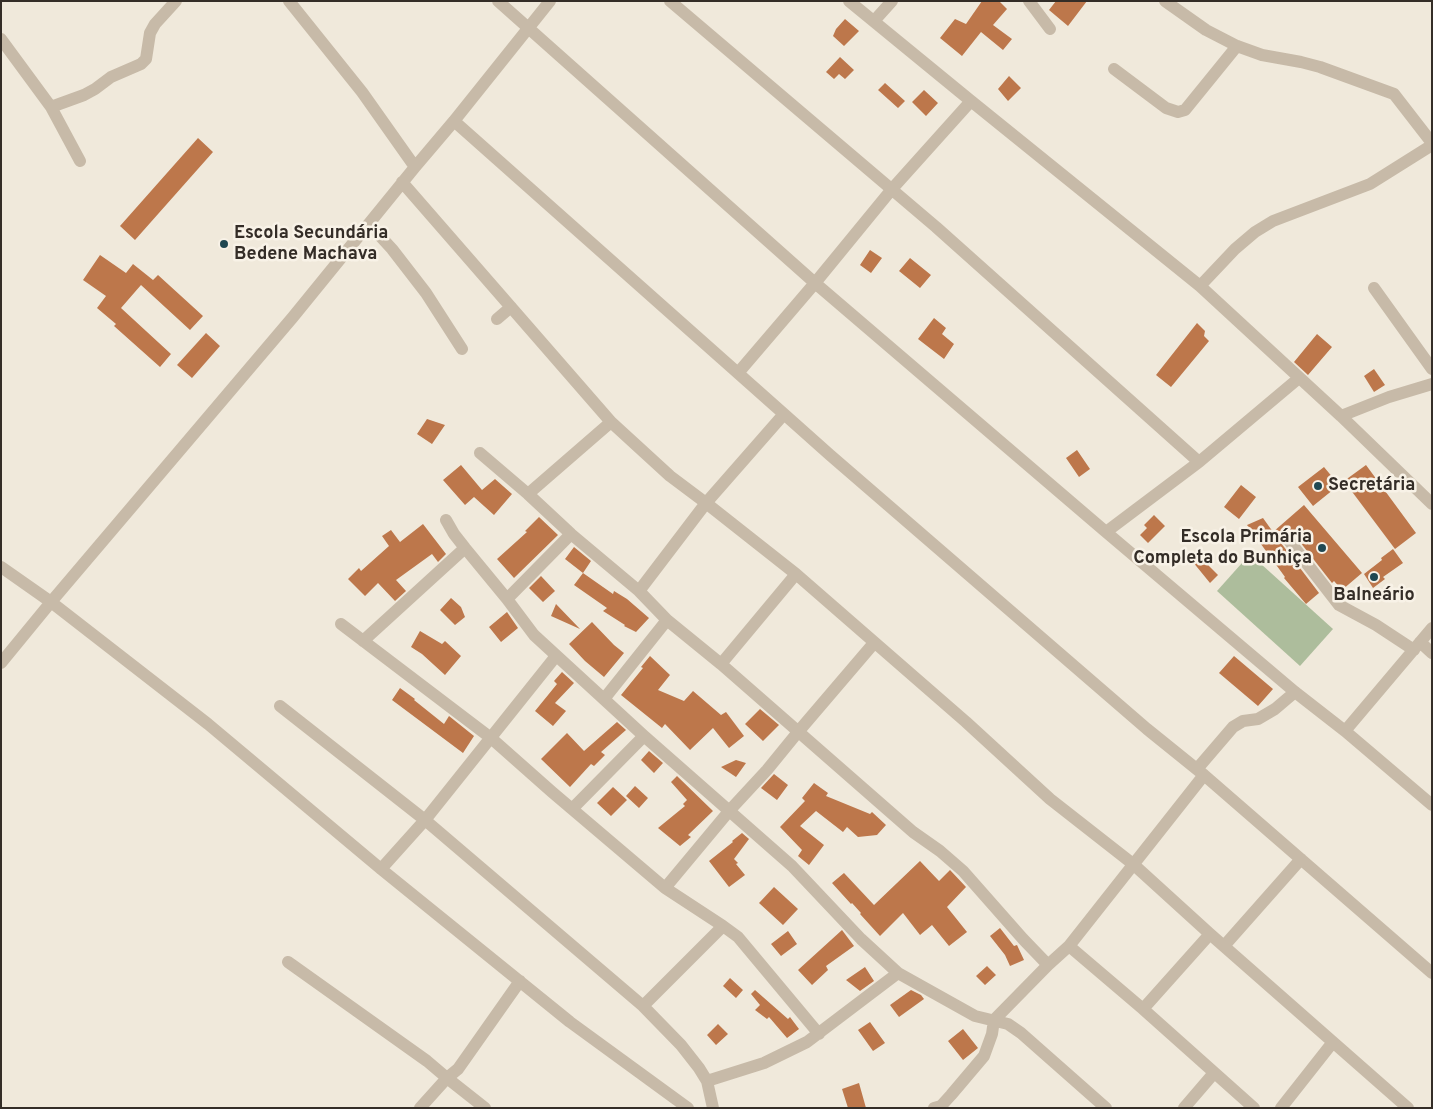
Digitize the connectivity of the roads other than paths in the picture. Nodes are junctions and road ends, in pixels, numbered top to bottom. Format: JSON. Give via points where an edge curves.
{"nodes":[{"id":1,"x":176,"y":1,"type":"edge"},
{"id":2,"x":289,"y":1,"type":"edge"},
{"id":3,"x":498,"y":1,"type":"edge"},
{"id":4,"x":550,"y":1,"type":"edge"},
{"id":5,"x":670,"y":1,"type":"edge"},
{"id":6,"x":850,"y":1,"type":"edge"},
{"id":7,"x":892,"y":1,"type":"edge"},
{"id":8,"x":1029,"y":1,"type":"edge"},
{"id":9,"x":1164,"y":1,"type":"edge"},
{"id":10,"x":874,"y":22,"type":"junction"},
{"id":11,"x":529,"y":27,"type":"junction"},
{"id":12,"x":1050,"y":29,"type":"dead end"},
{"id":13,"x":1,"y":39,"type":"edge"},
{"id":14,"x":1237,"y":46,"type":"junction"},
{"id":15,"x":1114,"y":69,"type":"dead end"},
{"id":16,"x":971,"y":101,"type":"junction"},
{"id":17,"x":51,"y":107,"type":"junction"},
{"id":18,"x":454,"y":121,"type":"junction"},
{"id":19,"x":1432,"y":144,"type":"edge"},
{"id":20,"x":80,"y":161,"type":"dead end"},
{"id":21,"x":415,"y":167,"type":"junction"},
{"id":22,"x":402,"y":182,"type":"junction"},
{"id":23,"x":892,"y":189,"type":"junction"},
{"id":24,"x":369,"y":224,"type":"junction"},
{"id":25,"x":816,"y":283,"type":"junction"},
{"id":26,"x":1200,"y":286,"type":"junction"},
{"id":27,"x":1374,"y":288,"type":"dead end"},
{"id":28,"x":511,"y":307,"type":"junction"},
{"id":29,"x":497,"y":319,"type":"dead end"},
{"id":30,"x":462,"y":349,"type":"dead end"},
{"id":31,"x":1432,"y":370,"type":"edge"},
{"id":32,"x":738,"y":373,"type":"junction"},
{"id":33,"x":1299,"y":378,"type":"junction"},
{"id":34,"x":1432,"y":384,"type":"edge"},
{"id":35,"x":784,"y":414,"type":"junction"},
{"id":36,"x":1341,"y":416,"type":"junction"},
{"id":37,"x":611,"y":422,"type":"junction"},
{"id":38,"x":480,"y":453,"type":"dead end"},
{"id":39,"x":1199,"y":462,"type":"junction"},
{"id":40,"x":528,"y":494,"type":"junction"},
{"id":41,"x":706,"y":503,"type":"junction"},
{"id":42,"x":1432,"y":504,"type":"edge"},
{"id":43,"x":446,"y":520,"type":"dead end"},
{"id":44,"x":1106,"y":532,"type":"junction"},
{"id":45,"x":571,"y":534,"type":"junction"},
{"id":46,"x":1287,"y":538,"type":"dead end"},
{"id":47,"x":465,"y":548,"type":"junction"},
{"id":48,"x":1,"y":567,"type":"edge"},
{"id":49,"x":796,"y":574,"type":"junction"},
{"id":50,"x":639,"y":591,"type":"junction"},
{"id":51,"x":507,"y":599,"type":"junction"},
{"id":52,"x":51,"y":602,"type":"junction"},
{"id":53,"x":667,"y":620,"type":"junction"},
{"id":54,"x":341,"y":624,"type":"dead end"},
{"id":55,"x":1432,"y":628,"type":"edge"},
{"id":56,"x":363,"y":641,"type":"junction"},
{"id":57,"x":874,"y":643,"type":"junction"},
{"id":58,"x":1417,"y":646,"type":"junction"},
{"id":59,"x":1432,"y":652,"type":"edge"},
{"id":60,"x":556,"y":656,"type":"junction"},
{"id":61,"x":1,"y":663,"type":"edge"},
{"id":62,"x":721,"y":664,"type":"junction"},
{"id":63,"x":1295,"y":692,"type":"junction"},
{"id":64,"x":604,"y":699,"type":"junction"},
{"id":65,"x":280,"y":706,"type":"dead end"},
{"id":66,"x":1345,"y":731,"type":"junction"},
{"id":67,"x":798,"y":732,"type":"junction"},
{"id":68,"x":644,"y":736,"type":"junction"},
{"id":69,"x":491,"y":738,"type":"junction"},
{"id":70,"x":1201,"y":772,"type":"junction"},
{"id":71,"x":1432,"y":805,"type":"edge"},
{"id":72,"x":572,"y":809,"type":"junction"},
{"id":73,"x":730,"y":810,"type":"junction"},
{"id":74,"x":425,"y":820,"type":"junction"},
{"id":75,"x":1301,"y":859,"type":"junction"},
{"id":76,"x":1133,"y":864,"type":"junction"},
{"id":77,"x":381,"y":869,"type":"junction"},
{"id":78,"x":665,"y":888,"type":"junction"},
{"id":79,"x":723,"y":926,"type":"junction"},
{"id":80,"x":1210,"y":934,"type":"junction"},
{"id":81,"x":1069,"y":946,"type":"junction"},
{"id":82,"x":1224,"y":946,"type":"junction"},
{"id":83,"x":288,"y":962,"type":"dead end"},
{"id":84,"x":1048,"y":964,"type":"junction"},
{"id":85,"x":898,"y":973,"type":"junction"},
{"id":86,"x":1432,"y":973,"type":"edge"},
{"id":87,"x":520,"y":981,"type":"junction"},
{"id":88,"x":644,"y":1006,"type":"junction"},
{"id":89,"x":1143,"y":1009,"type":"junction"},
{"id":90,"x":994,"y":1020,"type":"junction"},
{"id":91,"x":819,"y":1034,"type":"junction"},
{"id":92,"x":1334,"y":1042,"type":"junction"},
{"id":93,"x":1214,"y":1073,"type":"junction"},
{"id":94,"x":447,"y":1078,"type":"junction"},
{"id":95,"x":707,"y":1081,"type":"junction"},
{"id":96,"x":939,"y":1107,"type":"edge"},
{"id":97,"x":1102,"y":1107,"type":"edge"},
{"id":98,"x":420,"y":1108,"type":"edge"},
{"id":99,"x":485,"y":1108,"type":"edge"},
{"id":100,"x":688,"y":1108,"type":"edge"},
{"id":101,"x":713,"y":1108,"type":"edge"},
{"id":102,"x":1184,"y":1108,"type":"edge"},
{"id":103,"x":1254,"y":1108,"type":"edge"},
{"id":104,"x":1281,"y":1108,"type":"edge"},
{"id":105,"x":1408,"y":1108,"type":"edge"}],
"edges":[{"from":1,"to":17,"type":"street","via":[[155,24],[150,33],[146,59],[141,64],[111,77],[84,95]]},
{"from":2,"to":21,"type":"street","via":[[362,92]]},
{"from":3,"to":11,"type":"street"},
{"from":4,"to":11,"type":"street"},
{"from":5,"to":23,"type":"street"},
{"from":6,"to":10,"type":"street"},
{"from":7,"to":10,"type":"street"},
{"from":8,"to":12,"type":"street"},
{"from":9,"to":14,"type":"street","via":[[1206,30]]},
{"from":10,"to":16,"type":"street"},
{"from":11,"to":18,"type":"street"},
{"from":11,"to":25,"type":"street"},
{"from":13,"to":17,"type":"street"},
{"from":14,"to":15,"type":"street","via":[[1185,110],[1178,112],[1166,108]]},
{"from":14,"to":19,"type":"street","via":[[1262,55],[1320,66],[1394,94]]},
{"from":16,"to":23,"type":"street"},
{"from":16,"to":26,"type":"street"},
{"from":17,"to":20,"type":"street"},
{"from":18,"to":21,"type":"street"},
{"from":18,"to":32,"type":"street"},
{"from":19,"to":26,"type":"street","via":[[1370,184],[1273,221],[1255,232]]},
{"from":21,"to":22,"type":"street"},
{"from":22,"to":24,"type":"street"},
{"from":22,"to":28,"type":"street"},
{"from":23,"to":25,"type":"street"},
{"from":23,"to":39,"type":"street"},
{"from":24,"to":30,"type":"street","via":[[426,293]]},
{"from":24,"to":52,"type":"street"},
{"from":25,"to":32,"type":"street"},
{"from":25,"to":44,"type":"street"},
{"from":26,"to":33,"type":"street"},
{"from":27,"to":31,"type":"street"},
{"from":28,"to":29,"type":"street"},
{"from":28,"to":37,"type":"street"},
{"from":32,"to":35,"type":"street"},
{"from":33,"to":36,"type":"street"},
{"from":33,"to":39,"type":"street"},
{"from":34,"to":36,"type":"street"},
{"from":35,"to":41,"type":"street"},
{"from":35,"to":70,"type":"street","via":[[1147,729]]},
{"from":36,"to":42,"type":"street"},
{"from":37,"to":40,"type":"street"},
{"from":37,"to":41,"type":"street","via":[[670,476]]},
{"from":38,"to":40,"type":"street"},
{"from":39,"to":44,"type":"street"},
{"from":40,"to":45,"type":"street"},
{"from":41,"to":49,"type":"street"},
{"from":41,"to":50,"type":"street"},
{"from":43,"to":47,"type":"street"},
{"from":44,"to":63,"type":"street"},
{"from":45,"to":50,"type":"street"},
{"from":45,"to":51,"type":"street"},
{"from":46,"to":58,"type":"street","via":[[1339,605]]},
{"from":47,"to":51,"type":"street"},
{"from":47,"to":56,"type":"street"},
{"from":48,"to":52,"type":"street"},
{"from":49,"to":57,"type":"street"},
{"from":49,"to":62,"type":"street"},
{"from":50,"to":53,"type":"street"},
{"from":51,"to":60,"type":"street","via":[[534,635]]},
{"from":52,"to":61,"type":"street"},
{"from":52,"to":77,"type":"street","via":[[208,724]]},
{"from":53,"to":62,"type":"street"},
{"from":53,"to":64,"type":"street"},
{"from":54,"to":56,"type":"street"},
{"from":55,"to":58,"type":"street"},
{"from":56,"to":69,"type":"street"},
{"from":57,"to":67,"type":"street"},
{"from":57,"to":76,"type":"street","via":[[1050,799]]},
{"from":58,"to":59,"type":"street"},
{"from":58,"to":66,"type":"street"},
{"from":60,"to":64,"type":"street"},
{"from":60,"to":69,"type":"street"},
{"from":62,"to":67,"type":"street"},
{"from":63,"to":66,"type":"street"},
{"from":63,"to":70,"type":"street","via":[[1258,719],[1243,721],[1232,728]]},
{"from":64,"to":68,"type":"street"},
{"from":65,"to":74,"type":"street"},
{"from":66,"to":71,"type":"street"},
{"from":67,"to":73,"type":"street"},
{"from":67,"to":84,"type":"street","via":[[963,871]]},
{"from":68,"to":72,"type":"street"},
{"from":68,"to":73,"type":"street"},
{"from":69,"to":72,"type":"street"},
{"from":69,"to":74,"type":"street"},
{"from":70,"to":75,"type":"street"},
{"from":70,"to":76,"type":"street"},
{"from":72,"to":78,"type":"street"},
{"from":73,"to":78,"type":"street"},
{"from":73,"to":85,"type":"street","via":[[792,866]]},
{"from":74,"to":77,"type":"street"},
{"from":74,"to":88,"type":"street"},
{"from":75,"to":82,"type":"street"},
{"from":75,"to":86,"type":"street"},
{"from":76,"to":80,"type":"street"},
{"from":76,"to":81,"type":"street"},
{"from":77,"to":87,"type":"street"},
{"from":78,"to":79,"type":"street"},
{"from":79,"to":88,"type":"street"},
{"from":79,"to":91,"type":"street","via":[[738,938]]},
{"from":80,"to":82,"type":"street"},
{"from":80,"to":89,"type":"street"},
{"from":81,"to":84,"type":"street"},
{"from":81,"to":89,"type":"street"},
{"from":82,"to":92,"type":"street"},
{"from":83,"to":94,"type":"street"},
{"from":84,"to":90,"type":"street"},
{"from":85,"to":90,"type":"street","via":[[976,1016]]},
{"from":85,"to":91,"type":"street"},
{"from":87,"to":94,"type":"street","via":[[458,1069]]},
{"from":87,"to":100,"type":"street","via":[[570,1022]]},
{"from":88,"to":95,"type":"street","via":[[681,1044]]},
{"from":89,"to":93,"type":"street"},
{"from":90,"to":96,"type":"street","via":[[984,1056]]},
{"from":90,"to":97,"type":"street","via":[[1021,1033]]},
{"from":91,"to":95,"type":"street","via":[[764,1064]]},
{"from":92,"to":104,"type":"street"},
{"from":92,"to":105,"type":"street"},
{"from":93,"to":102,"type":"street"},
{"from":93,"to":103,"type":"street"},
{"from":94,"to":98,"type":"street"},
{"from":94,"to":99,"type":"street"},
{"from":95,"to":101,"type":"street"}]}
